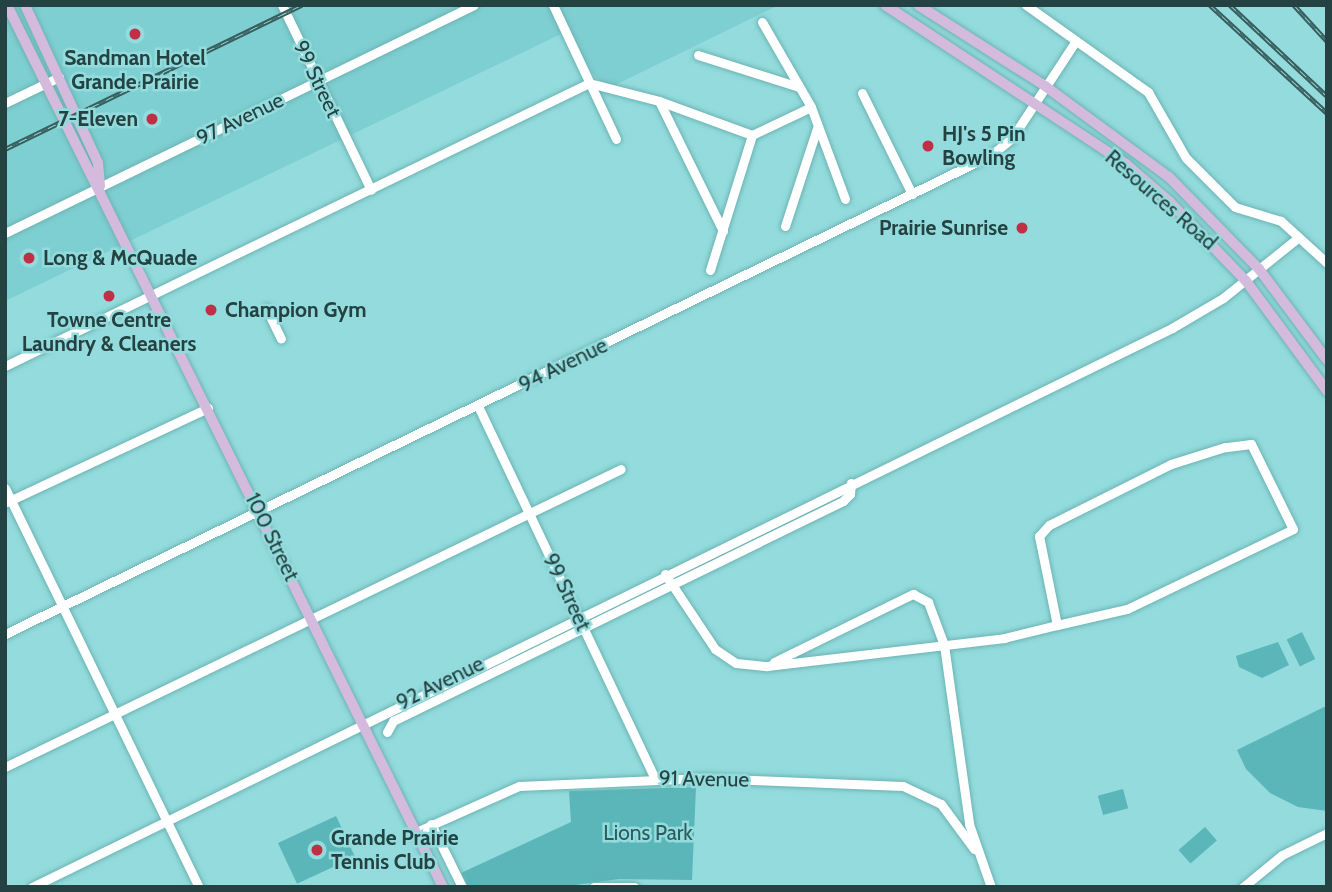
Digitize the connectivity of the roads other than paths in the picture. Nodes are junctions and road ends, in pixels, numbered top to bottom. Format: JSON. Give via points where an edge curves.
{"nodes":[{"id":1,"x":7,"y":5,"type":"edge"},
{"id":2,"x":25,"y":5,"type":"edge"},
{"id":3,"x":282,"y":5,"type":"edge"},
{"id":4,"x":474,"y":5,"type":"edge"},
{"id":5,"x":553,"y":5,"type":"edge"},
{"id":6,"x":885,"y":5,"type":"edge"},
{"id":7,"x":918,"y":5,"type":"edge"},
{"id":8,"x":1026,"y":5,"type":"edge"},
{"id":9,"x":762,"y":22,"type":"dead end"},
{"id":10,"x":1075,"y":42,"type":"junction"},
{"id":11,"x":698,"y":55,"type":"dead end"},
{"id":12,"x":59,"y":77,"type":"junction"},
{"id":13,"x":318,"y":81,"type":"junction"},
{"id":14,"x":46,"y":83,"type":"junction"},
{"id":15,"x":589,"y":83,"type":"junction"},
{"id":16,"x":1045,"y":86,"type":"junction"},
{"id":17,"x":799,"y":87,"type":"junction"},
{"id":18,"x":862,"y":93,"type":"dead end"},
{"id":19,"x":659,"y":101,"type":"junction"},
{"id":20,"x":5,"y":103,"type":"edge"},
{"id":21,"x":1034,"y":105,"type":"junction"},
{"id":22,"x":811,"y":107,"type":"junction"},
{"id":23,"x":817,"y":128,"type":"junction"},
{"id":24,"x":752,"y":135,"type":"junction"},
{"id":25,"x":616,"y":139,"type":"dead end"},
{"id":26,"x":100,"y":187,"type":"junction"},
{"id":27,"x":371,"y":190,"type":"junction"},
{"id":28,"x":912,"y":194,"type":"junction"},
{"id":29,"x":845,"y":199,"type":"dead end"},
{"id":30,"x":785,"y":226,"type":"dead end"},
{"id":31,"x":723,"y":230,"type":"junction"},
{"id":32,"x":5,"y":233,"type":"edge"},
{"id":33,"x":1299,"y":237,"type":"junction"},
{"id":34,"x":1327,"y":263,"type":"edge"},
{"id":35,"x":1259,"y":269,"type":"junction"},
{"id":36,"x":710,"y":270,"type":"dead end"},
{"id":37,"x":1246,"y":281,"type":"junction"},
{"id":38,"x":153,"y":296,"type":"junction"},
{"id":39,"x":266,"y":308,"type":"dead end"},
{"id":40,"x":281,"y":339,"type":"dead end"},
{"id":41,"x":1327,"y":360,"type":"edge"},
{"id":42,"x":5,"y":366,"type":"edge"},
{"id":43,"x":1327,"y":391,"type":"edge"},
{"id":44,"x":478,"y":406,"type":"junction"},
{"id":45,"x":208,"y":408,"type":"junction"},
{"id":46,"x":621,"y":469,"type":"dead end"},
{"id":47,"x":851,"y":484,"type":"junction"},
{"id":48,"x":5,"y":488,"type":"edge"},
{"id":49,"x":8,"y":501,"type":"edge"},
{"id":50,"x":260,"y":512,"type":"junction"},
{"id":51,"x":530,"y":514,"type":"junction"},
{"id":52,"x":665,"y":574,"type":"junction"},
{"id":53,"x":672,"y":585,"type":"junction"},
{"id":54,"x":62,"y":606,"type":"junction"},
{"id":55,"x":578,"y":616,"type":"junction"},
{"id":56,"x":312,"y":618,"type":"junction"},
{"id":57,"x":1057,"y":625,"type":"junction"},
{"id":58,"x":584,"y":628,"type":"junction"},
{"id":59,"x":5,"y":634,"type":"edge"},
{"id":60,"x":944,"y":645,"type":"junction"},
{"id":61,"x":767,"y":666,"type":"junction"},
{"id":62,"x":115,"y":714,"type":"junction"},
{"id":63,"x":363,"y":721,"type":"junction"},
{"id":64,"x":387,"y":732,"type":"dead end"},
{"id":65,"x":5,"y":767,"type":"edge"},
{"id":66,"x":655,"y":778,"type":"junction"},
{"id":67,"x":166,"y":820,"type":"junction"},
{"id":68,"x":431,"y":824,"type":"junction"},
{"id":69,"x":416,"y":832,"type":"junction"},
{"id":70,"x":1327,"y":833,"type":"edge"},
{"id":71,"x":974,"y":849,"type":"junction"},
{"id":72,"x":1244,"y":886,"type":"edge"},
{"id":73,"x":32,"y":887,"type":"edge"},
{"id":74,"x":199,"y":887,"type":"edge"},
{"id":75,"x":443,"y":887,"type":"edge"},
{"id":76,"x":462,"y":887,"type":"edge"},
{"id":77,"x":594,"y":887,"type":"edge"},
{"id":78,"x":634,"y":887,"type":"edge"},
{"id":79,"x":991,"y":887,"type":"edge"}],
"edges":[{"from":1,"to":14,"type":"main road","name":"100 Street"},
{"from":2,"to":12,"type":"main road","name":"100 Street"},
{"from":3,"to":13,"type":"street","name":"99 Street"},
{"from":4,"to":13,"type":"street","name":"97 Avenue"},
{"from":5,"to":15,"type":"street"},
{"from":6,"to":21,"type":"main road","name":"Resources Road"},
{"from":7,"to":16,"type":"main road","name":"Resources Road"},
{"from":8,"to":10,"type":"street"},
{"from":9,"to":17,"type":"street"},
{"from":10,"to":16,"type":"street","name":"94 Avenue"},
{"from":10,"to":33,"type":"street","via":[[1148,92],[1186,158],[1235,207],[1275,217]]},
{"from":11,"to":17,"type":"street"},
{"from":12,"to":14,"type":"street"},
{"from":12,"to":26,"type":"main road","name":"100 Street","via":[[98,163]]},
{"from":13,"to":26,"type":"street","name":"97 Avenue"},
{"from":13,"to":27,"type":"street","name":"99 Street"},
{"from":14,"to":20,"type":"street"},
{"from":14,"to":26,"type":"main road","name":"100 Street","via":[[87,170]]},
{"from":15,"to":19,"type":"street"},
{"from":15,"to":25,"type":"street"},
{"from":15,"to":27,"type":"street"},
{"from":16,"to":21,"type":"street","name":"94 Avenue"},
{"from":16,"to":35,"type":"main road","name":"Resources Road","via":[[1169,177]]},
{"from":17,"to":22,"type":"street"},
{"from":18,"to":28,"type":"street"},
{"from":19,"to":24,"type":"street"},
{"from":19,"to":31,"type":"street"},
{"from":21,"to":28,"type":"street","name":"94 Avenue","via":[[1002,148]]},
{"from":21,"to":37,"type":"main road","name":"Resources Road","via":[[1126,164]]},
{"from":22,"to":23,"type":"street"},
{"from":22,"to":24,"type":"street"},
{"from":23,"to":29,"type":"street"},
{"from":23,"to":30,"type":"street"},
{"from":24,"to":31,"type":"street"},
{"from":26,"to":32,"type":"street","name":"97 Avenue"},
{"from":26,"to":38,"type":"main road","name":"100 Street"},
{"from":27,"to":38,"type":"street"},
{"from":28,"to":44,"type":"street","name":"94 Avenue"},
{"from":31,"to":36,"type":"street"},
{"from":33,"to":34,"type":"street"},
{"from":33,"to":35,"type":"street","name":"92 Avenue"},
{"from":35,"to":37,"type":"street","name":"92 Avenue"},
{"from":35,"to":41,"type":"main road","name":"Resources Road"},
{"from":37,"to":43,"type":"main road","name":"Resources Road"},
{"from":37,"to":47,"type":"street","name":"92 Avenue","via":[[1180,324]]},
{"from":38,"to":42,"type":"street"},
{"from":38,"to":45,"type":"main road","name":"100 Street"},
{"from":39,"to":40,"type":"street"},
{"from":44,"to":50,"type":"street","name":"94 Avenue"},
{"from":44,"to":51,"type":"street","name":"99 Street"},
{"from":45,"to":49,"type":"street"},
{"from":45,"to":50,"type":"main road","name":"100 Street"},
{"from":46,"to":51,"type":"street"},
{"from":47,"to":52,"type":"street","name":"92 Avenue"},
{"from":47,"to":53,"type":"street","name":"92 Avenue","via":[[844,501]]},
{"from":48,"to":49,"type":"street"},
{"from":49,"to":54,"type":"street"},
{"from":50,"to":54,"type":"street","name":"94 Avenue"},
{"from":50,"to":56,"type":"main road","name":"100 Street"},
{"from":51,"to":55,"type":"street","name":"99 Street"},
{"from":51,"to":56,"type":"street"},
{"from":52,"to":53,"type":"street"},
{"from":52,"to":55,"type":"street","name":"92 Avenue"},
{"from":53,"to":58,"type":"street","name":"92 Avenue"},
{"from":53,"to":61,"type":"street","via":[[706,637],[736,663]]},
{"from":54,"to":59,"type":"street","name":"94 Avenue"},
{"from":54,"to":62,"type":"street"},
{"from":55,"to":58,"type":"street","name":"99 Street"},
{"from":55,"to":63,"type":"street","name":"92 Avenue"},
{"from":56,"to":62,"type":"street"},
{"from":56,"to":63,"type":"main road","name":"100 Street"},
{"from":57,"to":57,"type":"street","via":[[1127,609],[1293,529],[1251,444],[1171,464],[1043,532],[1039,536]]},
{"from":57,"to":60,"type":"street"},
{"from":58,"to":64,"type":"street","name":"92 Avenue","via":[[393,721]]},
{"from":58,"to":66,"type":"street","name":"99 Street"},
{"from":60,"to":61,"type":"street"},
{"from":60,"to":61,"type":"street","via":[[928,602],[916,596]]},
{"from":60,"to":71,"type":"street"},
{"from":62,"to":65,"type":"street"},
{"from":62,"to":67,"type":"street"},
{"from":63,"to":67,"type":"street","name":"92 Avenue"},
{"from":63,"to":69,"type":"main road","name":"100 Street"},
{"from":66,"to":68,"type":"street","name":"91 Avenue","via":[[519,786]]},
{"from":66,"to":71,"type":"street","name":"91 Avenue","via":[[903,786],[941,804]]},
{"from":67,"to":73,"type":"street","name":"92 Avenue"},
{"from":67,"to":74,"type":"street"},
{"from":68,"to":69,"type":"street","name":"91 Avenue"},
{"from":68,"to":76,"type":"street"},
{"from":69,"to":75,"type":"main road","name":"100 Street"},
{"from":70,"to":72,"type":"street","via":[[1282,855]]},
{"from":71,"to":79,"type":"street"},
{"from":77,"to":78,"type":"street"}]}
